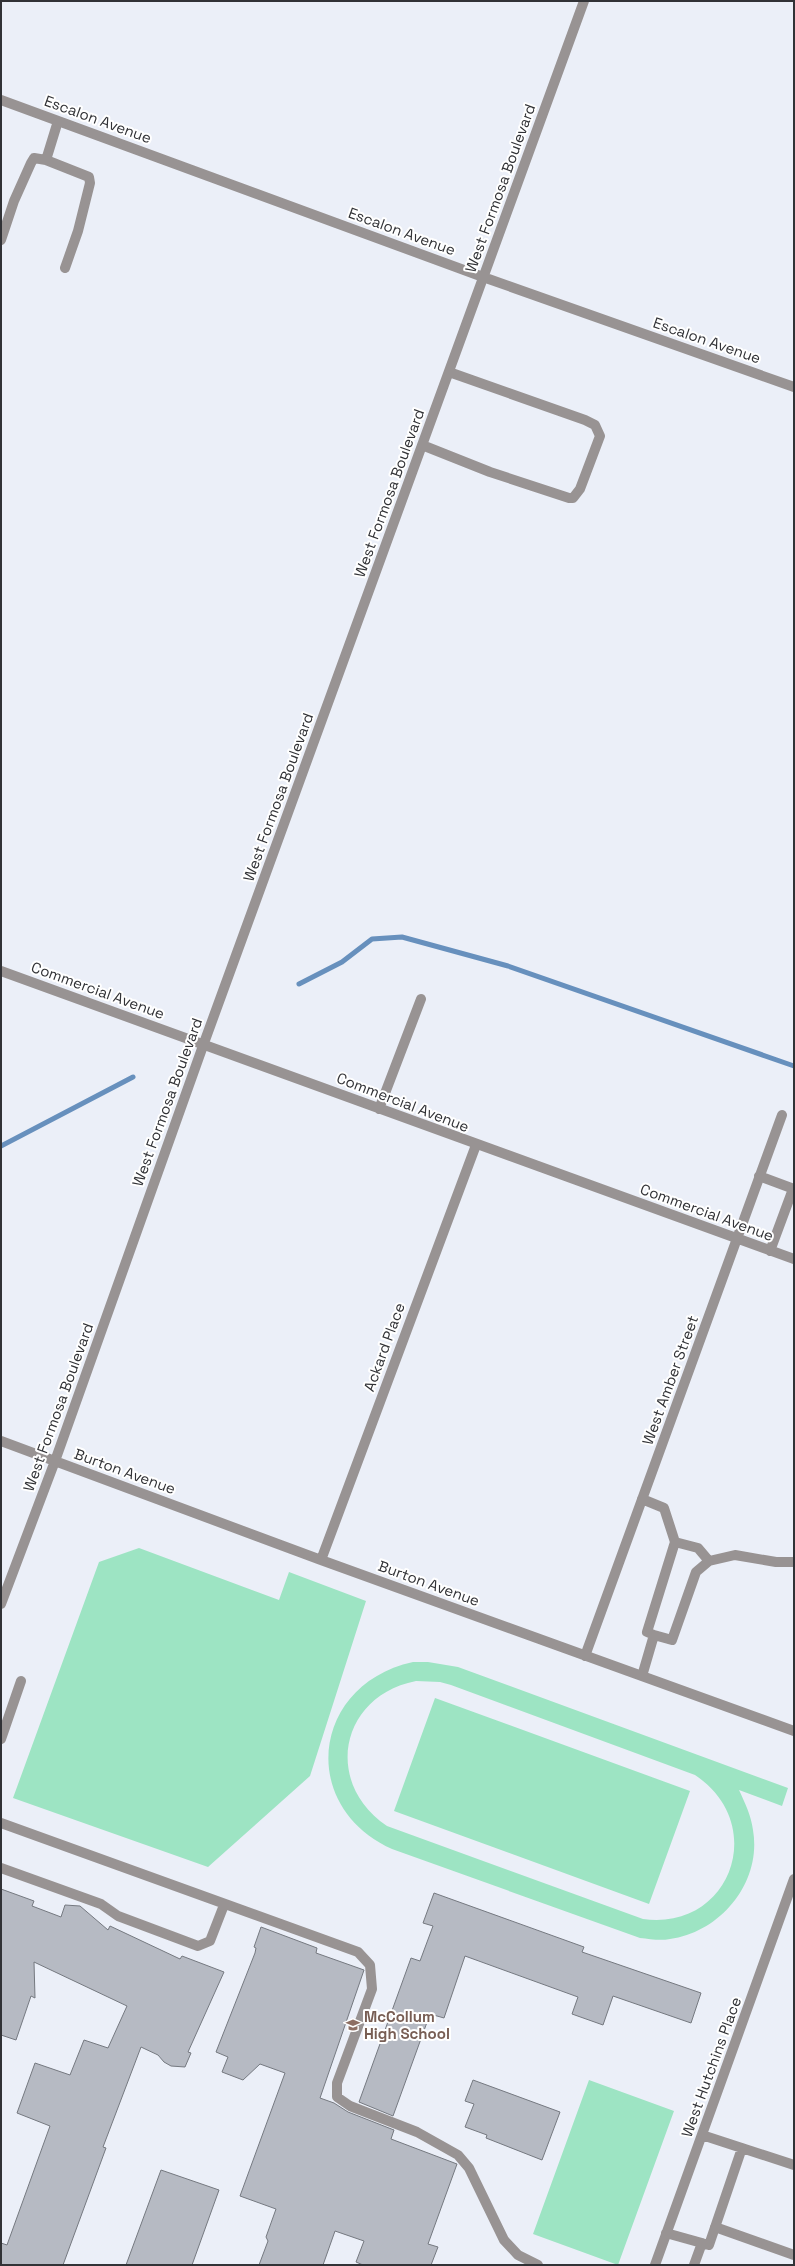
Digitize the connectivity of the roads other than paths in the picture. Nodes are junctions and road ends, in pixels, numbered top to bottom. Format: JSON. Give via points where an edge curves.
{"nodes":[{"id":1,"x":584,"y":1,"type":"edge"},
{"id":2,"x":1,"y":100,"type":"edge"},
{"id":3,"x":58,"y":121,"type":"junction"},
{"id":4,"x":46,"y":160,"type":"junction"},
{"id":5,"x":1,"y":240,"type":"edge"},
{"id":6,"x":65,"y":268,"type":"dead end"},
{"id":7,"x":483,"y":277,"type":"junction"},
{"id":8,"x":449,"y":372,"type":"junction"},
{"id":9,"x":794,"y":387,"type":"edge"},
{"id":10,"x":422,"y":446,"type":"junction"},
{"id":11,"x":1,"y":971,"type":"edge"},
{"id":12,"x":421,"y":999,"type":"dead end"},
{"id":13,"x":204,"y":1043,"type":"junction"},
{"id":14,"x":379,"y":1109,"type":"junction"},
{"id":15,"x":782,"y":1115,"type":"dead end"},
{"id":16,"x":476,"y":1145,"type":"junction"},
{"id":17,"x":759,"y":1176,"type":"junction"},
{"id":18,"x":794,"y":1189,"type":"edge"},
{"id":19,"x":736,"y":1239,"type":"junction"},
{"id":20,"x":770,"y":1250,"type":"junction"},
{"id":21,"x":794,"y":1259,"type":"edge"},
{"id":22,"x":1,"y":1441,"type":"edge"},
{"id":23,"x":54,"y":1461,"type":"junction"},
{"id":24,"x":642,"y":1499,"type":"junction"},
{"id":25,"x":675,"y":1542,"type":"junction"},
{"id":26,"x":321,"y":1560,"type":"junction"},
{"id":27,"x":709,"y":1560,"type":"junction"},
{"id":28,"x":794,"y":1562,"type":"edge"},
{"id":29,"x":1,"y":1604,"type":"edge"},
{"id":30,"x":654,"y":1635,"type":"junction"},
{"id":31,"x":585,"y":1656,"type":"junction"},
{"id":32,"x":642,"y":1676,"type":"junction"},
{"id":33,"x":21,"y":1681,"type":"dead end"},
{"id":34,"x":794,"y":1731,"type":"edge"},
{"id":35,"x":1,"y":1739,"type":"edge"},
{"id":36,"x":1,"y":1823,"type":"edge"},
{"id":37,"x":1,"y":1868,"type":"edge"},
{"id":38,"x":794,"y":1879,"type":"edge"},
{"id":39,"x":224,"y":1905,"type":"junction"},
{"id":40,"x":702,"y":2135,"type":"junction"},
{"id":41,"x":742,"y":2148,"type":"junction"},
{"id":42,"x":794,"y":2165,"type":"edge"},
{"id":43,"x":715,"y":2227,"type":"junction"},
{"id":44,"x":666,"y":2233,"type":"junction"},
{"id":45,"x":702,"y":2243,"type":"junction"},
{"id":46,"x":794,"y":2255,"type":"edge"},
{"id":47,"x":538,"y":2265,"type":"edge"},
{"id":48,"x":655,"y":2265,"type":"edge"},
{"id":49,"x":694,"y":2265,"type":"edge"}],
"edges":[{"from":1,"to":7,"type":"street","name":"West Formosa Boulevard"},
{"from":2,"to":3,"type":"street","name":"Escalon Avenue"},
{"from":3,"to":4,"type":"street"},
{"from":3,"to":7,"type":"street","name":"Escalon Avenue"},
{"from":4,"to":5,"type":"street","via":[[34,158],[30,163]]},
{"from":4,"to":6,"type":"street","via":[[89,177],[90,183],[78,231]]},
{"from":7,"to":8,"type":"street","name":"West Formosa Boulevard"},
{"from":7,"to":9,"type":"street","name":"Escalon Avenue"},
{"from":8,"to":10,"type":"street","name":"West Formosa Boulevard"},
{"from":8,"to":10,"type":"street","via":[[585,420],[595,426],[600,436],[580,490],[573,498],[490,472]]},
{"from":10,"to":13,"type":"street","name":"West Formosa Boulevard"},
{"from":11,"to":13,"type":"street","name":"Commercial Avenue"},
{"from":12,"to":14,"type":"street"},
{"from":13,"to":14,"type":"street","name":"Commercial Avenue"},
{"from":13,"to":23,"type":"street","name":"West Formosa Boulevard"},
{"from":14,"to":16,"type":"street","name":"Commercial Avenue"},
{"from":15,"to":17,"type":"street","name":"West Amber Street"},
{"from":16,"to":19,"type":"street","name":"Commercial Avenue"},
{"from":16,"to":26,"type":"street","name":"Ackard Place"},
{"from":17,"to":18,"type":"street"},
{"from":17,"to":19,"type":"street","name":"West Amber Street"},
{"from":18,"to":20,"type":"street"},
{"from":19,"to":20,"type":"street","name":"Commercial Avenue"},
{"from":19,"to":24,"type":"street","name":"West Amber Street"},
{"from":20,"to":21,"type":"street","name":"Commercial Avenue"},
{"from":22,"to":23,"type":"street","name":"Burton Avenue"},
{"from":23,"to":26,"type":"street","name":"Burton Avenue"},
{"from":23,"to":29,"type":"street","name":"West Formosa Boulevard"},
{"from":24,"to":25,"type":"street","via":[[664,1508]]},
{"from":24,"to":31,"type":"street","name":"West Amber Street"},
{"from":25,"to":27,"type":"street","via":[[698,1548]]},
{"from":25,"to":30,"type":"street","via":[[647,1632]]},
{"from":26,"to":31,"type":"street","name":"Burton Avenue"},
{"from":27,"to":28,"type":"street","via":[[735,1555],[776,1562]]},
{"from":27,"to":30,"type":"street","via":[[696,1572],[672,1640]]},
{"from":30,"to":32,"type":"street"},
{"from":31,"to":32,"type":"street","name":"Burton Avenue"},
{"from":32,"to":34,"type":"street","name":"Burton Avenue"},
{"from":33,"to":35,"type":"street"},
{"from":36,"to":39,"type":"street"},
{"from":37,"to":39,"type":"street","via":[[101,1904],[118,1916],[198,1946],[210,1941]]},
{"from":38,"to":40,"type":"street","name":"West Hutchins Place"},
{"from":39,"to":47,"type":"street","via":[[340,1944],[358,1952],[370,1965],[372,1989],[337,2083],[337,2097],[350,2106],[417,2132],[458,2155],[468,2168],[504,2240],[518,2255]]},
{"from":40,"to":41,"type":"street"},
{"from":40,"to":44,"type":"street","name":"West Hutchins Place"},
{"from":41,"to":42,"type":"street"},
{"from":41,"to":43,"type":"street"},
{"from":43,"to":45,"type":"street","via":[[709,2245]]},
{"from":43,"to":46,"type":"street"},
{"from":44,"to":45,"type":"street"},
{"from":44,"to":48,"type":"street","name":"West Hutchins Place"},
{"from":45,"to":49,"type":"street"}]}
